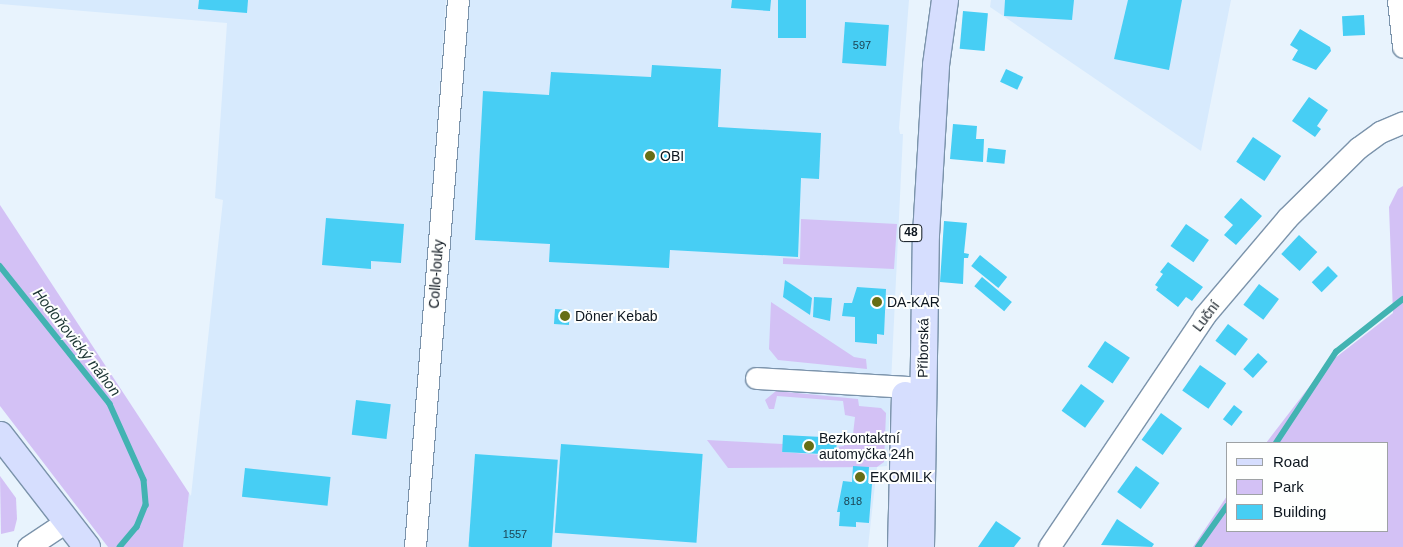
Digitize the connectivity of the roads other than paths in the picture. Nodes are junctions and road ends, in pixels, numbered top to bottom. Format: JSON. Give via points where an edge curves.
{"nodes":[{"id":1,"x":458,"y":0,"type":"edge"},
{"id":2,"x":926,"y":0,"type":"edge"},
{"id":3,"x":944,"y":0,"type":"edge"},
{"id":4,"x":1398,"y":0,"type":"edge"},
{"id":5,"x":1403,"y":46,"type":"edge"},
{"id":6,"x":1403,"y":122,"type":"edge"},
{"id":7,"x":756,"y":378,"type":"dead end"},
{"id":8,"x":914,"y":388,"type":"junction"},
{"id":9,"x":0,"y":435,"type":"edge"},
{"id":10,"x":67,"y":521,"type":"junction"},
{"id":11,"x":28,"y":547,"type":"edge"},
{"id":12,"x":87,"y":547,"type":"edge"},
{"id":13,"x":415,"y":547,"type":"edge"},
{"id":14,"x":901,"y":547,"type":"edge"},
{"id":15,"x":921,"y":547,"type":"edge"},
{"id":16,"x":1049,"y":547,"type":"edge"}],
"edges":[{"from":1,"to":13,"type":"street","name":"Collo-louky"},
{"from":2,"to":8,"type":"main road","name":"Příborská","number":"48","via":[[908,279]]},
{"from":3,"to":8,"type":"main road","name":"Příborská","number":"48","via":[[936,65]]},
{"from":4,"to":5,"type":"street"},
{"from":6,"to":16,"type":"street","name":"Luční","via":[[1380,132],[1358,148],[1301,204],[1204,316]]},
{"from":7,"to":8,"type":"street"},
{"from":8,"to":14,"type":"main road","name":"Příborská","number":"48"},
{"from":8,"to":15,"type":"main road","name":"Příborská","number":"48"},
{"from":9,"to":10,"type":"main road"},
{"from":10,"to":11,"type":"street"},
{"from":10,"to":12,"type":"main road"}]}
